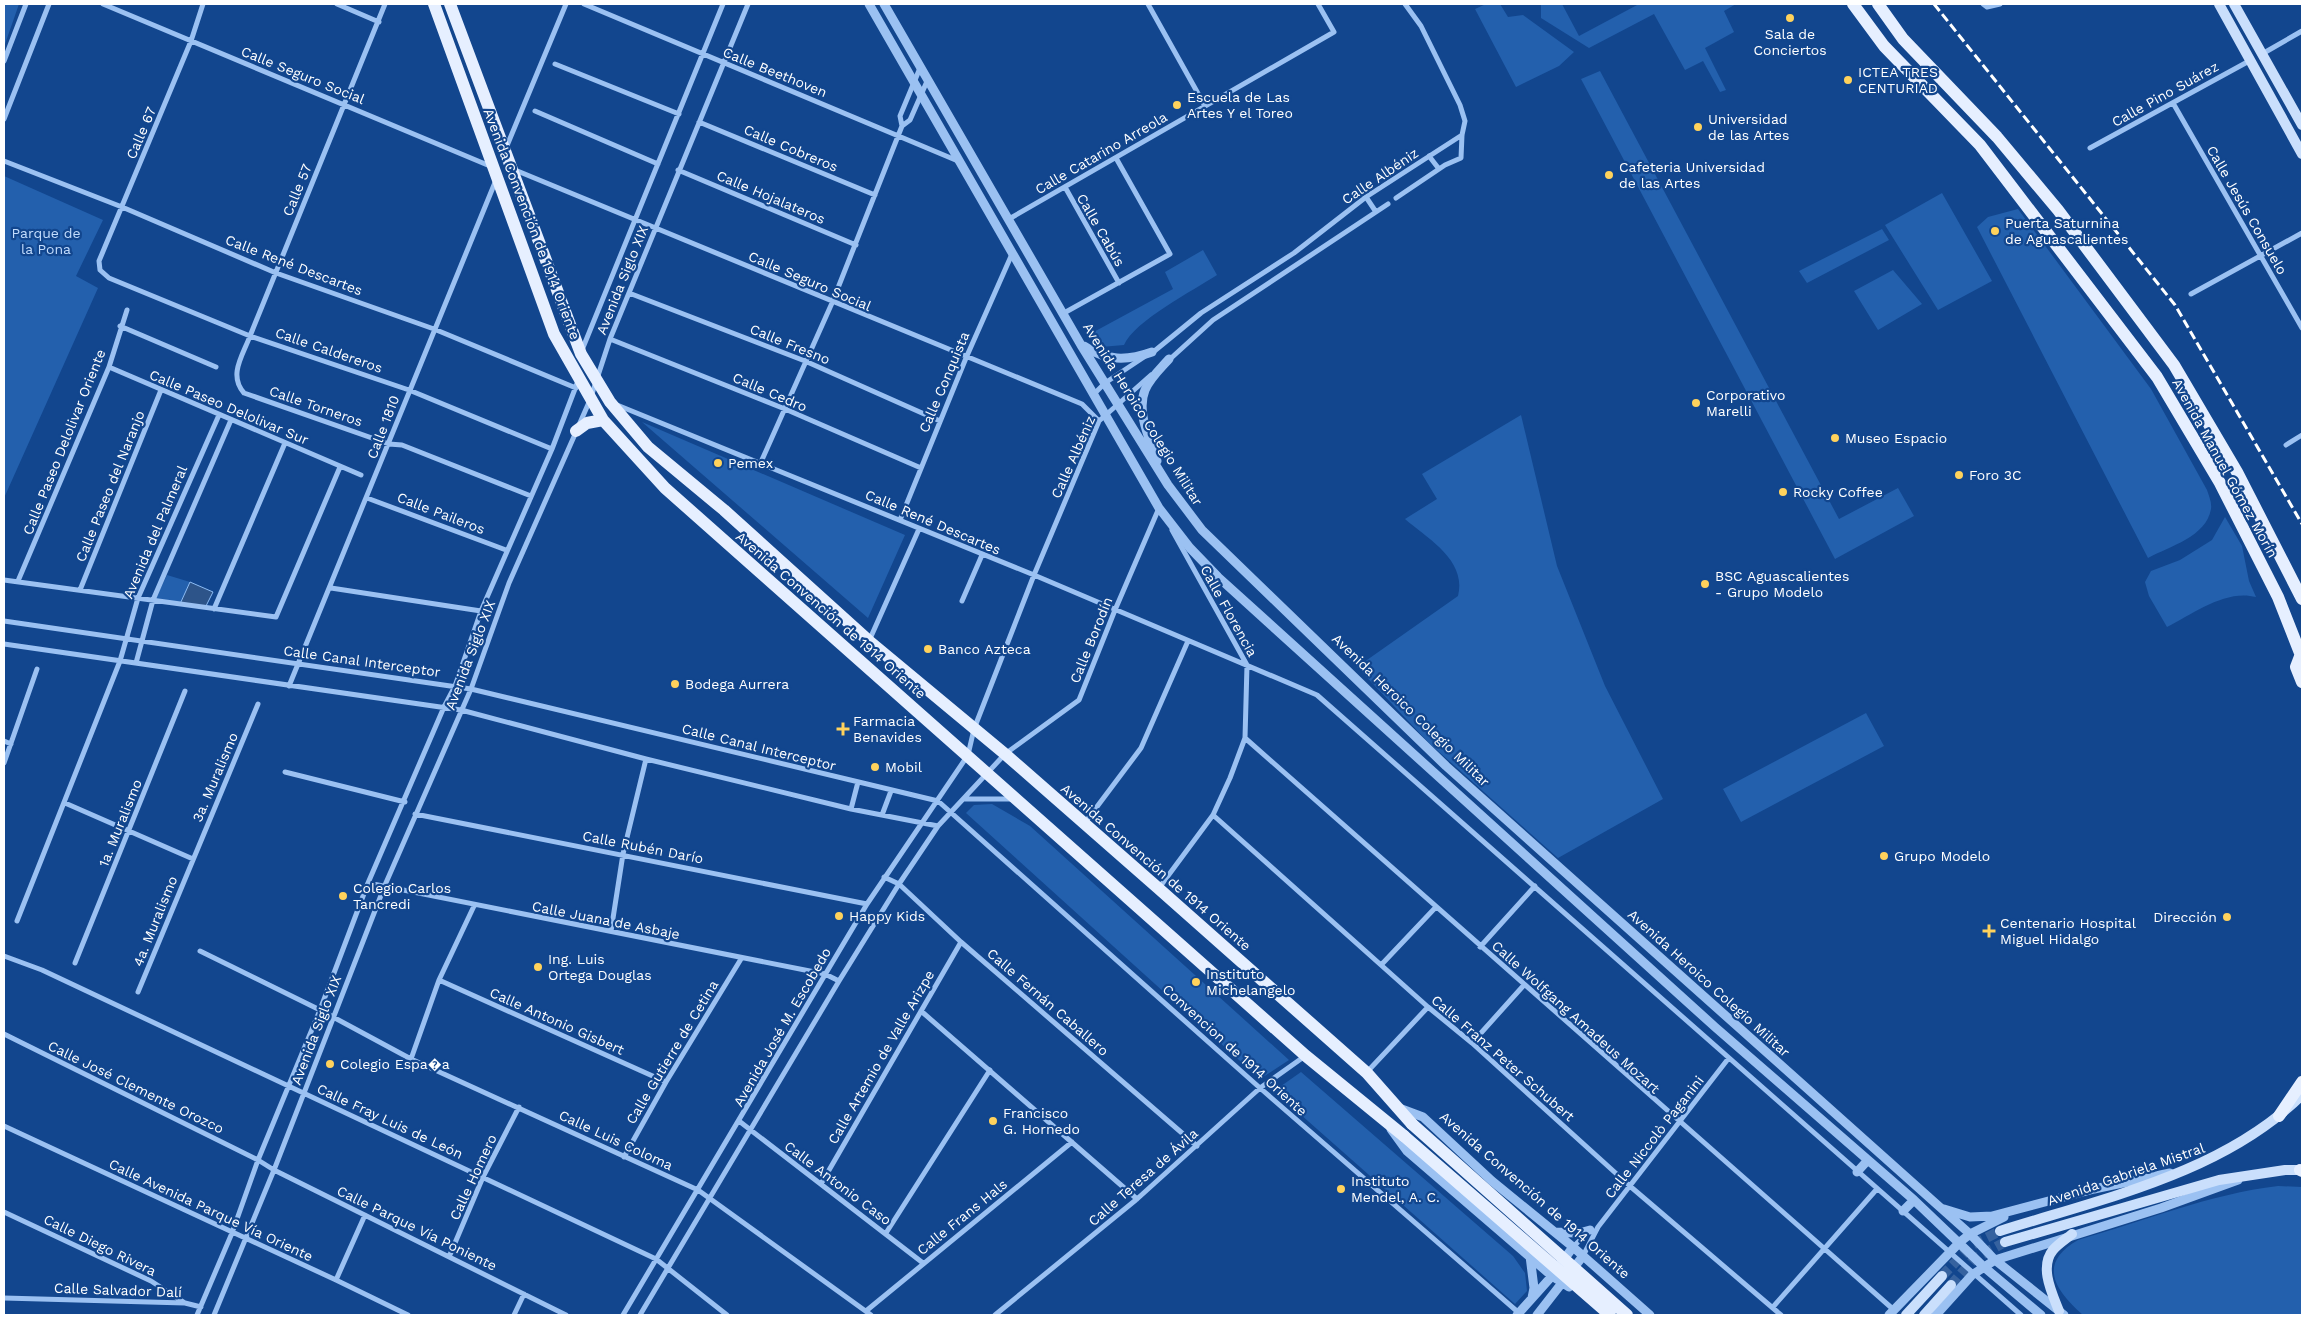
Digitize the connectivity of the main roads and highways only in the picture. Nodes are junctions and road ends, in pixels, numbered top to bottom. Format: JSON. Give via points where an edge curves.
{"nodes":[{"id":1,"x":434,"y":4,"type":"edge"},
{"id":2,"x":450,"y":4,"type":"edge"},
{"id":3,"x":1853,"y":4,"type":"edge"},
{"id":4,"x":1878,"y":4,"type":"edge"},
{"id":5,"x":2219,"y":4,"type":"edge"},
{"id":6,"x":2234,"y":4,"type":"edge"},
{"id":7,"x":2302,"y":125,"type":"edge"},
{"id":8,"x":2302,"y":154,"type":"edge"},
{"id":9,"x":603,"y":420,"type":"junction"},
{"id":10,"x":576,"y":431,"type":"road end"},
{"id":11,"x":2237,"y":472,"type":"junction"},
{"id":12,"x":2220,"y":483,"type":"junction"},
{"id":13,"x":2302,"y":599,"type":"edge"},
{"id":14,"x":2301,"y":656,"type":"edge"},
{"id":15,"x":2302,"y":682,"type":"edge"},
{"id":16,"x":2302,"y":1082,"type":"edge"},
{"id":17,"x":2302,"y":1096,"type":"edge"},
{"id":18,"x":2279,"y":1116,"type":"junction"},
{"id":19,"x":2301,"y":1170,"type":"edge"},
{"id":20,"x":2000,"y":1231,"type":"tunnel mouth"},
{"id":21,"x":2072,"y":1234,"type":"road end"},
{"id":22,"x":2005,"y":1242,"type":"tunnel mouth"},
{"id":23,"x":1942,"y":1276,"type":"tunnel mouth"},
{"id":24,"x":1951,"y":1285,"type":"tunnel mouth"},
{"id":25,"x":2061,"y":1313,"type":"edge"},
{"id":26,"x":1610,"y":1315,"type":"edge"},
{"id":27,"x":1627,"y":1315,"type":"edge"},
{"id":28,"x":1906,"y":1315,"type":"edge"},
{"id":29,"x":1924,"y":1315,"type":"edge"}],
"edges":[{"from":1,"to":9,"type":"main road","name":"Avenida Convención de 1914 Oriente","via":[[554,334],[577,383]]},
{"from":2,"to":27,"type":"main road","name":"Avenida Convención de 1914 Oriente","bridge":true,"via":[[581,354],[610,402],[648,447],[1158,888],[1366,1073],[1412,1124]]},
{"from":3,"to":12,"type":"main road","name":"Avenida Manuel Gómez Morín","via":[[1884,46],[1980,146],[2020,197],[2157,377]]},
{"from":4,"to":11,"type":"main road","name":"Avenida Manuel Gómez Morín","via":[[1903,39],[1997,137],[2058,210],[2174,365]]},
{"from":5,"to":8,"type":"main road"},
{"from":6,"to":7,"type":"main road"},
{"from":9,"to":10,"type":"main road","via":[[587,422]]},
{"from":9,"to":26,"type":"main road","name":"Avenida Convención de 1914 Oriente","bridge":true,"via":[[665,488],[1306,1056],[1404,1136]]},
{"from":11,"to":12,"type":"main road"},
{"from":11,"to":13,"type":"main road","name":"Avenida Manuel Gómez Morín"},
{"from":12,"to":14,"type":"main road","name":"Avenida Manuel Gómez Morín","via":[[2278,597]]},
{"from":14,"to":15,"type":"main road","via":[[2296,667]]},
{"from":16,"to":18,"type":"main road"},
{"from":17,"to":18,"type":"main road","name":"Avenida Gabriela Mistral"},
{"from":18,"to":20,"type":"main road","name":"Avenida Gabriela Mistral","via":[[2241,1144],[2189,1169]]},
{"from":19,"to":22,"type":"main road","name":"Avenida Gabriela Mistral","via":[[2219,1180]]},
{"from":21,"to":25,"type":"main road","via":[[2053,1250],[2048,1260],[2048,1283]]},
{"from":23,"to":28,"type":"main road"},
{"from":24,"to":29,"type":"main road"}]}
